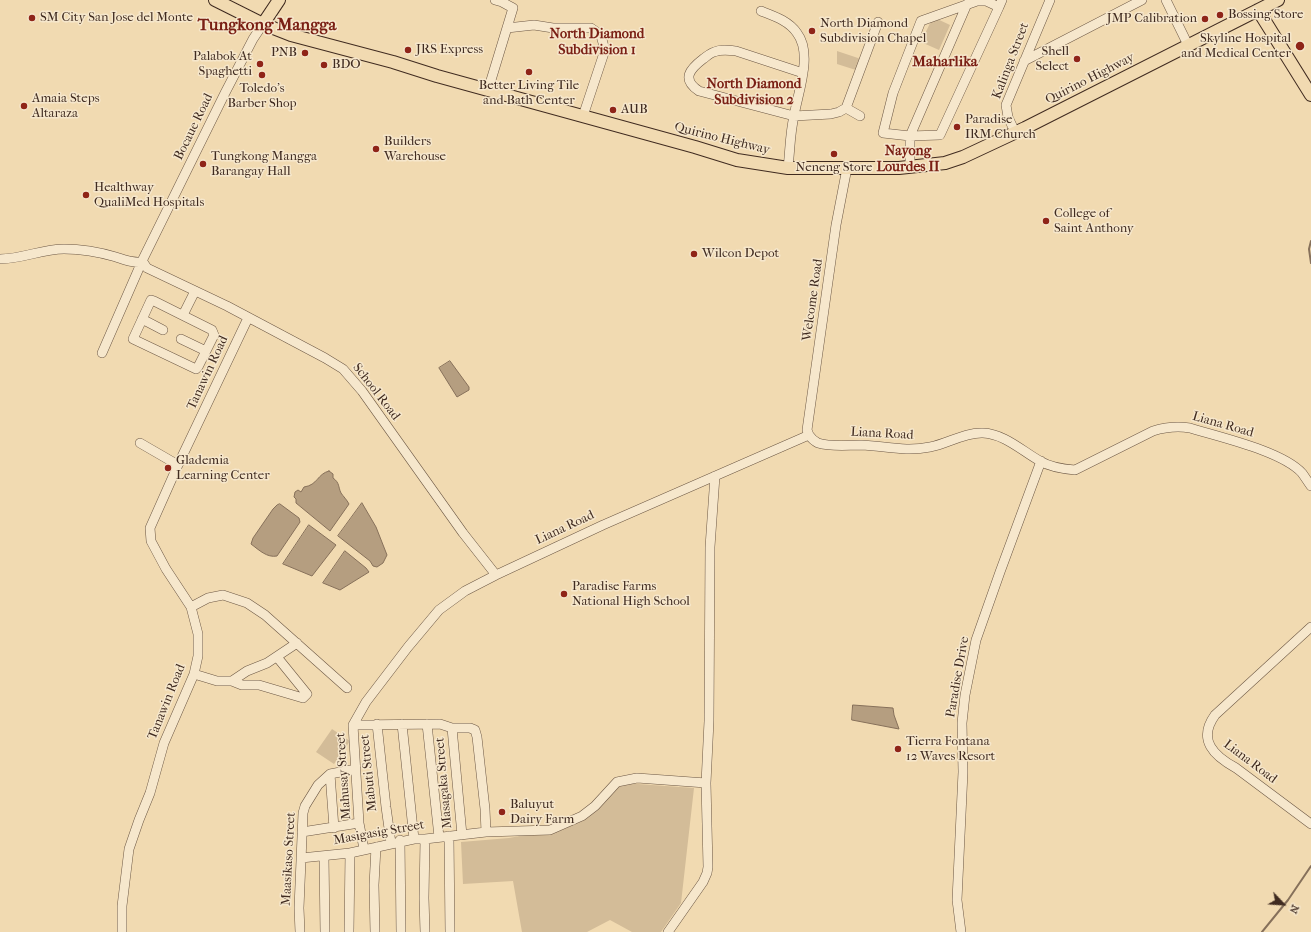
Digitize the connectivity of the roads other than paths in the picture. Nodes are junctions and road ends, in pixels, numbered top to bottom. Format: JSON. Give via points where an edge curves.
{"nodes":[{"id":1,"x":215,"y":0,"type":"edge"},
{"id":2,"x":279,"y":0,"type":"edge"},
{"id":3,"x":495,"y":0,"type":"edge"},
{"id":4,"x":1050,"y":0,"type":"edge"},
{"id":5,"x":1142,"y":0,"type":"edge"},
{"id":6,"x":1166,"y":0,"type":"edge"},
{"id":7,"x":1278,"y":0,"type":"edge"},
{"id":8,"x":1000,"y":3,"type":"edge"},
{"id":9,"x":966,"y":4,"type":"junction"},
{"id":10,"x":1258,"y":10,"type":"junction"},
{"id":11,"x":761,"y":11,"type":"dead end"},
{"id":12,"x":878,"y":22,"type":"dead end"},
{"id":13,"x":263,"y":24,"type":"junction"},
{"id":14,"x":507,"y":28,"type":"junction"},
{"id":15,"x":1188,"y":46,"type":"junction"},
{"id":16,"x":1024,"y":61,"type":"junction"},
{"id":17,"x":803,"y":73,"type":"junction"},
{"id":18,"x":488,"y":90,"type":"junction"},
{"id":19,"x":1311,"y":94,"type":"edge"},
{"id":20,"x":846,"y":108,"type":"junction"},
{"id":21,"x":583,"y":116,"type":"junction"},
{"id":22,"x":794,"y":116,"type":"junction"},
{"id":23,"x":860,"y":116,"type":"dead end"},
{"id":24,"x":1015,"y":132,"type":"junction"},
{"id":25,"x":910,"y":136,"type":"junction"},
{"id":26,"x":910,"y":167,"type":"junction"},
{"id":27,"x":788,"y":168,"type":"junction"},
{"id":28,"x":848,"y":168,"type":"junction"},
{"id":29,"x":0,"y":259,"type":"edge"},
{"id":30,"x":143,"y":262,"type":"junction"},
{"id":31,"x":195,"y":291,"type":"junction"},
{"id":32,"x":183,"y":315,"type":"junction"},
{"id":33,"x":248,"y":318,"type":"junction"},
{"id":34,"x":142,"y":319,"type":"junction"},
{"id":35,"x":163,"y":330,"type":"dead end"},
{"id":36,"x":181,"y":339,"type":"dead end"},
{"id":37,"x":206,"y":351,"type":"junction"},
{"id":38,"x":102,"y":353,"type":"dead end"},
{"id":39,"x":809,"y":435,"type":"junction"},
{"id":40,"x":140,"y":444,"type":"dead end"},
{"id":41,"x":1040,"y":461,"type":"junction"},
{"id":42,"x":178,"y":465,"type":"junction"},
{"id":43,"x":715,"y":476,"type":"junction"},
{"id":44,"x":1311,"y":486,"type":"edge"},
{"id":45,"x":496,"y":575,"type":"junction"},
{"id":46,"x":191,"y":607,"type":"junction"},
{"id":47,"x":1311,"y":627,"type":"edge"},
{"id":48,"x":297,"y":644,"type":"junction"},
{"id":49,"x":277,"y":657,"type":"junction"},
{"id":50,"x":194,"y":674,"type":"junction"},
{"id":51,"x":232,"y":681,"type":"junction"},
{"id":52,"x":348,"y":688,"type":"dead end"},
{"id":53,"x":377,"y":724,"type":"junction"},
{"id":54,"x":402,"y":724,"type":"junction"},
{"id":55,"x":427,"y":724,"type":"junction"},
{"id":56,"x":353,"y":725,"type":"junction"},
{"id":57,"x":452,"y":728,"type":"junction"},
{"id":58,"x":356,"y":769,"type":"junction"},
{"id":59,"x":330,"y":774,"type":"junction"},
{"id":60,"x":706,"y":783,"type":"junction"},
{"id":61,"x":359,"y":823,"type":"junction"},
{"id":62,"x":1311,"y":824,"type":"edge"},
{"id":63,"x":334,"y":828,"type":"junction"},
{"id":64,"x":302,"y":832,"type":"junction"},
{"id":65,"x":486,"y":832,"type":"junction"},
{"id":66,"x":462,"y":835,"type":"junction"},
{"id":67,"x":449,"y":836,"type":"junction"},
{"id":68,"x":438,"y":837,"type":"junction"},
{"id":69,"x":425,"y":838,"type":"junction"},
{"id":70,"x":414,"y":839,"type":"junction"},
{"id":71,"x":396,"y":842,"type":"junction"},
{"id":72,"x":376,"y":847,"type":"junction"},
{"id":73,"x":364,"y":849,"type":"junction"},
{"id":74,"x":350,"y":852,"type":"junction"},
{"id":75,"x":324,"y":856,"type":"junction"},
{"id":76,"x":301,"y":858,"type":"junction"},
{"id":77,"x":122,"y":932,"type":"edge"},
{"id":78,"x":300,"y":932,"type":"edge"},
{"id":79,"x":325,"y":932,"type":"edge"},
{"id":80,"x":349,"y":932,"type":"edge"},
{"id":81,"x":375,"y":932,"type":"edge"},
{"id":82,"x":401,"y":932,"type":"edge"},
{"id":83,"x":426,"y":932,"type":"edge"},
{"id":84,"x":450,"y":932,"type":"edge"},
{"id":85,"x":668,"y":932,"type":"edge"},
{"id":86,"x":961,"y":932,"type":"edge"}],
"edges":[{"from":1,"to":13,"type":"main road","name":"Quirino Highway"},
{"from":2,"to":13,"type":"main road"},
{"from":3,"to":14,"type":"street","via":[[513,8]]},
{"from":4,"to":16,"type":"street","name":"Kalinga Street"},
{"from":5,"to":16,"type":"street"},
{"from":6,"to":15,"type":"street"},
{"from":7,"to":10,"type":"main road","name":"Quirino Highway"},
{"from":8,"to":9,"type":"street","via":[[977,1]]},
{"from":8,"to":25,"type":"street","via":[[940,136]]},
{"from":9,"to":25,"type":"street"},
{"from":9,"to":25,"type":"street","via":[[920,21],[893,93],[883,133]]},
{"from":10,"to":15,"type":"main road","name":"Quirino Highway"},
{"from":10,"to":19,"type":"main road"},
{"from":11,"to":17,"type":"street","via":[[787,23],[798,34],[804,49]]},
{"from":12,"to":20,"type":"street"},
{"from":13,"to":18,"type":"main road","name":"Quirino Highway","via":[[291,35]]},
{"from":13,"to":30,"type":"street","name":"Bocaue Road","via":[[225,94]]},
{"from":14,"to":18,"type":"street"},
{"from":14,"to":21,"type":"street","via":[[534,25],[588,28],[598,32],[605,50]]},
{"from":15,"to":24,"type":"main road","name":"Quirino Highway"},
{"from":16,"to":24,"type":"street","name":"Kalinga Street","via":[[1006,105]]},
{"from":17,"to":22,"type":"street"},
{"from":17,"to":22,"type":"street","via":[[736,51],[724,50],[712,52],[689,73],[692,87],[699,91]]},
{"from":18,"to":21,"type":"main road","name":"Quirino Highway"},
{"from":20,"to":22,"type":"street","via":[[831,114]]},
{"from":20,"to":23,"type":"street"},
{"from":21,"to":27,"type":"main road","name":"Quirino Highway","via":[[737,160]]},
{"from":22,"to":27,"type":"street"},
{"from":24,"to":26,"type":"main road","name":"Quirino Highway","via":[[963,157],[945,163]]},
{"from":25,"to":26,"type":"street"},
{"from":26,"to":28,"type":"main road","name":"Quirino Highway"},
{"from":27,"to":28,"type":"main road","name":"Quirino Highway"},
{"from":28,"to":39,"type":"street","name":"Welcome Road","via":[[836,225],[808,422]]},
{"from":29,"to":30,"type":"street","via":[[62,249],[100,253],[132,263]]},
{"from":30,"to":31,"type":"street","name":"School Road","via":[[147,268]]},
{"from":30,"to":38,"type":"street","name":"Bocaue Road"},
{"from":31,"to":32,"type":"street"},
{"from":31,"to":33,"type":"street","name":"School Road"},
{"from":32,"to":34,"type":"street","via":[[151,300]]},
{"from":32,"to":37,"type":"street","via":[[212,330],[214,335]]},
{"from":33,"to":42,"type":"street","name":"Tanawin Road"},
{"from":33,"to":45,"type":"street","name":"School Road","via":[[325,358],[349,375]]},
{"from":34,"to":35,"type":"street"},
{"from":34,"to":37,"type":"street","via":[[133,338],[135,340],[196,369]]},
{"from":36,"to":37,"type":"street"},
{"from":39,"to":41,"type":"street","name":"Liana Road","via":[[818,443],[911,450],[984,433],[997,436]]},
{"from":39,"to":43,"type":"street","name":"Liana Road"},
{"from":40,"to":42,"type":"street"},
{"from":41,"to":44,"type":"street","name":"Liana Road","via":[[1063,469],[1075,470],[1153,431],[1178,426],[1263,450],[1296,468]]},
{"from":41,"to":86,"type":"street","name":"Paradise Drive","via":[[976,640],[965,695],[957,900]]},
{"from":42,"to":46,"type":"street","name":"Tanawin Road","via":[[150,528],[150,538],[166,569]]},
{"from":43,"to":45,"type":"street","name":"Liana Road"},
{"from":43,"to":60,"type":"street","via":[[710,547],[710,722]]},
{"from":45,"to":56,"type":"street","name":"Liana Road","via":[[465,591],[439,610],[366,702]]},
{"from":46,"to":48,"type":"street","via":[[216,596],[238,599],[266,615]]},
{"from":46,"to":50,"type":"street","name":"Tanawin Road","via":[[198,634],[198,656]]},
{"from":47,"to":62,"type":"street","name":"Liana Road","via":[[1215,715],[1208,730],[1209,742],[1214,753]]},
{"from":48,"to":49,"type":"street"},
{"from":48,"to":52,"type":"street"},
{"from":49,"to":51,"type":"street"},
{"from":49,"to":51,"type":"street","via":[[307,694],[303,698],[259,685],[242,685]]},
{"from":50,"to":51,"type":"street","via":[[217,681]]},
{"from":50,"to":77,"type":"street","name":"Tanawin Road","via":[[164,743],[150,793],[129,849],[122,906]]},
{"from":53,"to":54,"type":"street"},
{"from":53,"to":56,"type":"street"},
{"from":53,"to":71,"type":"street","name":"Mabuti Street","via":[[386,808]]},
{"from":54,"to":55,"type":"street"},
{"from":54,"to":70,"type":"street"},
{"from":55,"to":57,"type":"street","via":[[444,724]]},
{"from":55,"to":68,"type":"street"},
{"from":56,"to":58,"type":"street","name":"Mahusay Street"},
{"from":57,"to":65,"type":"street","via":[[474,729],[477,733]]},
{"from":57,"to":66,"type":"street","name":"Masagaka Street"},
{"from":58,"to":59,"type":"street"},
{"from":58,"to":61,"type":"street","name":"Mahusay Street"},
{"from":59,"to":63,"type":"street"},
{"from":59,"to":64,"type":"street","name":"Maasikaso Street","via":[[318,785],[305,806]]},
{"from":60,"to":65,"type":"street","name":"Masigasig Street","via":[[637,778],[623,780],[611,787],[582,816],[550,830]]},
{"from":60,"to":85,"type":"street","via":[[709,845],[707,873]]},
{"from":61,"to":63,"type":"street"},
{"from":61,"to":73,"type":"street","name":"Mahusay Street"},
{"from":63,"to":64,"type":"street"},
{"from":64,"to":76,"type":"street","name":"Maasikaso Street"},
{"from":65,"to":66,"type":"street","name":"Masigasig Street"},
{"from":66,"to":67,"type":"street","name":"Masigasig Street"},
{"from":67,"to":68,"type":"street","name":"Masigasig Street"},
{"from":67,"to":84,"type":"street"},
{"from":68,"to":69,"type":"street","name":"Masigasig Street"},
{"from":69,"to":70,"type":"street","name":"Masigasig Street"},
{"from":69,"to":83,"type":"street"},
{"from":70,"to":71,"type":"street","name":"Masigasig Street"},
{"from":71,"to":72,"type":"street","name":"Masigasig Street"},
{"from":71,"to":82,"type":"street","name":"Mabuti Street"},
{"from":72,"to":73,"type":"street","name":"Masigasig Street"},
{"from":72,"to":81,"type":"street"},
{"from":73,"to":74,"type":"street","name":"Masigasig Street"},
{"from":74,"to":75,"type":"street","name":"Masigasig Street"},
{"from":74,"to":80,"type":"street"},
{"from":75,"to":76,"type":"street","name":"Masigasig Street"},
{"from":75,"to":79,"type":"street"},
{"from":76,"to":78,"type":"street","name":"Maasikaso Street"}]}
